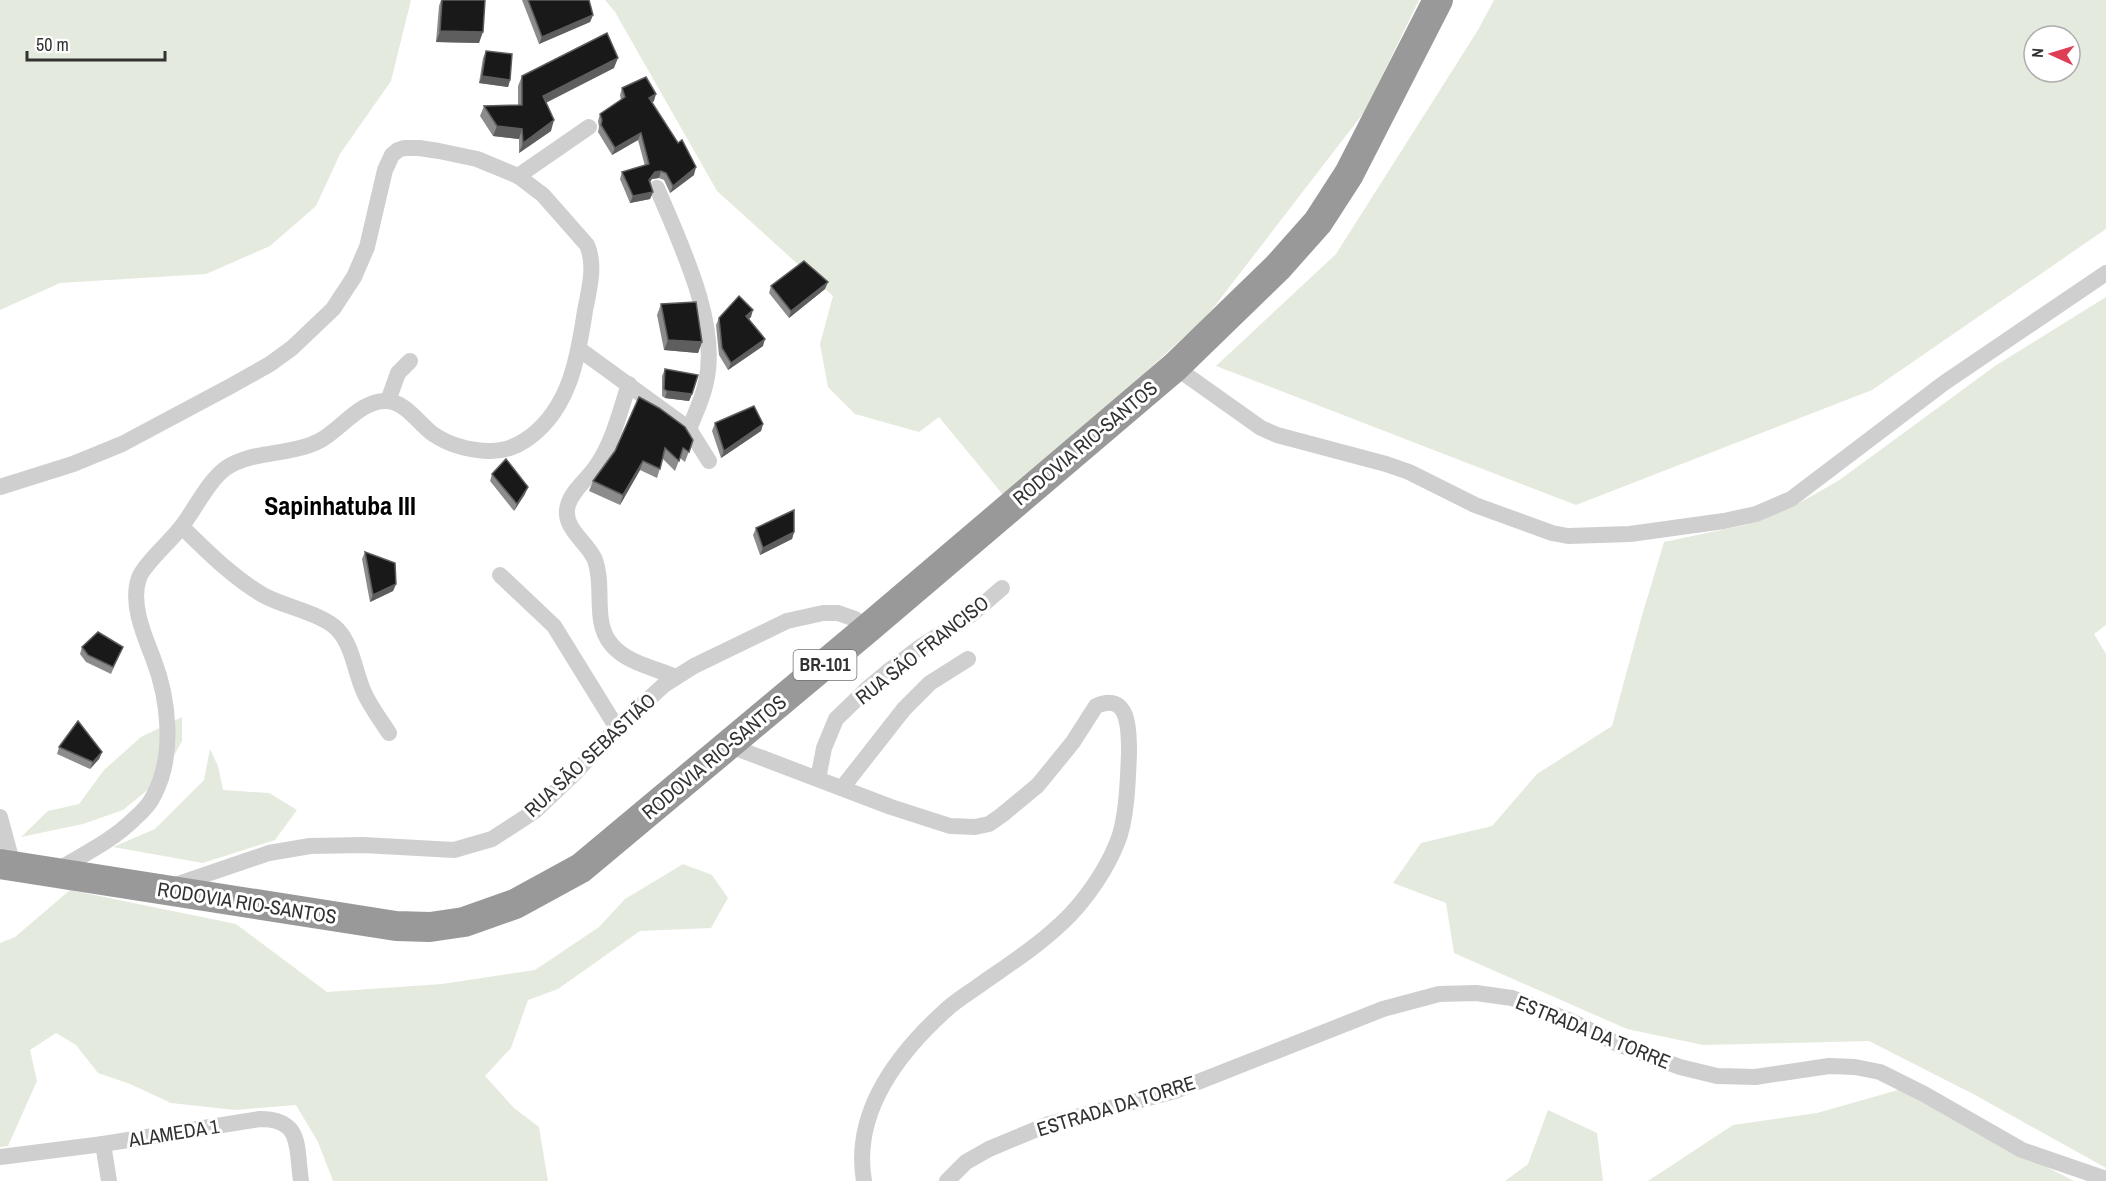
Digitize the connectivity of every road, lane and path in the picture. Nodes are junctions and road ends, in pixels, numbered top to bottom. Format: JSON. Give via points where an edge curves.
{"nodes":[{"id":1,"x":1438,"y":0,"type":"edge"},
{"id":2,"x":589,"y":127,"type":"dead end"},
{"id":3,"x":518,"y":176,"type":"junction"},
{"id":4,"x":657,"y":188,"type":"dead end"},
{"id":5,"x":2106,"y":273,"type":"edge"},
{"id":6,"x":579,"y":349,"type":"junction"},
{"id":7,"x":410,"y":361,"type":"dead end"},
{"id":8,"x":1175,"y":367,"type":"junction"},
{"id":9,"x":629,"y":384,"type":"junction"},
{"id":10,"x":388,"y":401,"type":"junction"},
{"id":11,"x":689,"y":429,"type":"junction"},
{"id":12,"x":709,"y":461,"type":"dead end"},
{"id":13,"x":0,"y":487,"type":"edge"},
{"id":14,"x":182,"y":527,"type":"junction"},
{"id":15,"x":500,"y":574,"type":"dead end"},
{"id":16,"x":1002,"y":588,"type":"dead end"},
{"id":17,"x":867,"y":629,"type":"junction"},
{"id":18,"x":968,"y":659,"type":"dead end"},
{"id":19,"x":676,"y":677,"type":"junction"},
{"id":20,"x":617,"y":728,"type":"junction"},
{"id":21,"x":389,"y":733,"type":"dead end"},
{"id":22,"x":728,"y":745,"type":"junction"},
{"id":23,"x":818,"y":779,"type":"junction"},
{"id":24,"x":842,"y":788,"type":"junction"},
{"id":25,"x":0,"y":817,"type":"edge"},
{"id":26,"x":7,"y":864,"type":"edge"},
{"id":27,"x":54,"y":872,"type":"junction"},
{"id":28,"x":159,"y":890,"type":"junction"},
{"id":29,"x":104,"y":1144,"type":"junction"},
{"id":30,"x":0,"y":1157,"type":"edge"},
{"id":31,"x":2106,"y":1179,"type":"edge"},
{"id":32,"x":109,"y":1181,"type":"edge"},
{"id":33,"x":301,"y":1181,"type":"edge"},
{"id":34,"x":864,"y":1181,"type":"edge"},
{"id":35,"x":947,"y":1181,"type":"edge"}],
"edges":[{"from":1,"to":8,"type":"highway","name":"RODOVIA RIO-SANTOS","number":"BR-101","via":[[1349,174],[1318,222],[1278,267]]},
{"from":2,"to":3,"type":"street"},
{"from":3,"to":6,"type":"street","via":[[543,195],[587,245],[591,255]]},
{"from":3,"to":13,"type":"street","via":[[477,159],[418,148],[404,148],[392,155],[367,247],[354,277],[333,309],[292,348],[270,364],[122,444]]},
{"from":4,"to":11,"type":"street","via":[[695,281],[704,315],[707,380]]},
{"from":5,"to":8,"type":"street","via":[[1944,383],[1791,499],[1756,514],[1630,534],[1552,533],[1475,505],[1409,472],[1277,435],[1261,428]]},
{"from":6,"to":9,"type":"street"},
{"from":6,"to":10,"type":"street","via":[[559,406],[538,431],[518,446],[490,452],[467,449],[431,433],[404,407]]},
{"from":7,"to":10,"type":"street","via":[[398,373]]},
{"from":8,"to":17,"type":"highway","name":"RODOVIA RIO-SANTOS","number":"BR-101"},
{"from":9,"to":11,"type":"street"},
{"from":9,"to":19,"type":"street","via":[[605,451],[567,506],[567,517],[596,562],[604,630],[611,645],[625,656]]},
{"from":10,"to":14,"type":"street","via":[[363,409],[320,440],[247,458],[224,469]]},
{"from":11,"to":12,"type":"street"},
{"from":14,"to":21,"type":"street","via":[[249,586],[337,630],[367,697]]},
{"from":14,"to":27,"type":"street","via":[[145,567],[137,586],[144,635],[166,695],[164,765],[154,796],[114,836]]},
{"from":15,"to":20,"type":"street","via":[[554,626]]},
{"from":16,"to":23,"type":"street","name":"RUA SÃO FRANCISO","via":[[972,614],[891,669],[836,719],[824,748]]},
{"from":17,"to":19,"type":"street","name":"RUA SÃO SEBASTIÃO","via":[[838,613],[787,621]]},
{"from":17,"to":22,"type":"highway","name":"RODOVIA RIO-SANTOS","number":"BR-101"},
{"from":18,"to":24,"type":"street","via":[[930,683],[904,709]]},
{"from":19,"to":20,"type":"street","name":"RUA SÃO SEBASTIÃO"},
{"from":20,"to":28,"type":"street","name":"RUA SÃO SEBASTIÃO","via":[[536,811],[492,839],[454,850],[310,846],[269,853]]},
{"from":22,"to":23,"type":"street"},
{"from":22,"to":28,"type":"highway","name":"RODOVIA RIO-SANTOS","number":"BR-101","via":[[581,868],[514,904],[464,922],[396,926]]},
{"from":23,"to":24,"type":"street"},
{"from":24,"to":34,"type":"street","via":[[950,826],[975,827],[989,824],[1038,785],[1096,706],[1119,706],[1129,729],[1125,804],[1118,841],[1102,872],[1070,914],[1032,948],[948,1008],[902,1055],[875,1097],[864,1137]]},
{"from":25,"to":26,"type":"street"},
{"from":26,"to":27,"type":"highway","name":"RODOVIA RIO-SANTOS","number":"BR-101"},
{"from":27,"to":28,"type":"highway","name":"RODOVIA RIO-SANTOS","number":"BR-101"},
{"from":29,"to":30,"type":"street","name":"ALAMEDA 1"},
{"from":29,"to":32,"type":"street"},
{"from":29,"to":33,"type":"street","name":"ALAMEDA 1","via":[[275,1119],[287,1125],[295,1137]]},
{"from":31,"to":35,"type":"street","name":"ESTRADA DA TORRE","via":[[2022,1150],[1880,1072],[1829,1066],[1755,1077],[1717,1076],[1620,1045],[1512,998],[1476,993],[1439,994],[1383,1009],[1176,1091],[1049,1124],[988,1149],[966,1162]]}]}
